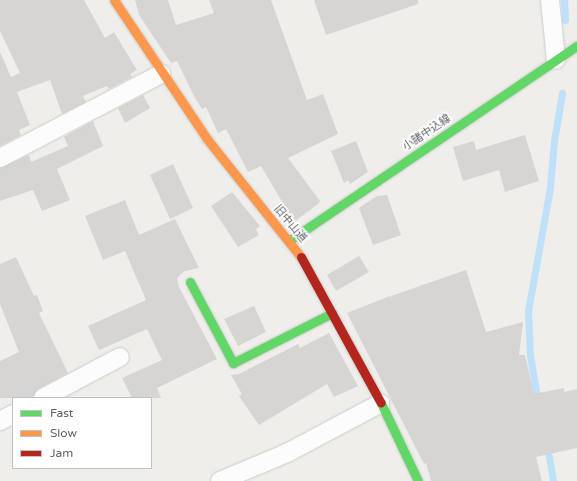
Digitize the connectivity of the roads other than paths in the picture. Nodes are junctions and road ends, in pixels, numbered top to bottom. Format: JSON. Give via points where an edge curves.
{"nodes":[{"id":1,"x":114,"y":0,"type":"edge"},
{"id":2,"x":550,"y":0,"type":"edge"},
{"id":3,"x":577,"y":46,"type":"edge"},
{"id":4,"x":556,"y":60,"type":"junction"},
{"id":5,"x":161,"y":74,"type":"junction"},
{"id":6,"x":0,"y":158,"type":"edge"},
{"id":7,"x":290,"y":240,"type":"junction"},
{"id":8,"x":190,"y":282,"type":"dead end"},
{"id":9,"x":332,"y":313,"type":"junction"},
{"id":10,"x":120,"y":357,"type":"dead end"},
{"id":11,"x":45,"y":397,"type":"edge"},
{"id":12,"x":381,"y":403,"type":"junction"},
{"id":13,"x":12,"y":415,"type":"edge"},
{"id":14,"x":0,"y":421,"type":"edge"},
{"id":15,"x":220,"y":481,"type":"edge"},
{"id":16,"x":418,"y":481,"type":"edge"}],
"edges":[{"from":1,"to":5,"type":"main road","name":"旧中山道"},
{"from":2,"to":4,"type":"street"},
{"from":3,"to":4,"type":"main road","name":"小諸中込線"},
{"from":4,"to":7,"type":"main road","name":"小諸中込線"},
{"from":5,"to":6,"type":"street"},
{"from":5,"to":7,"type":"main road","name":"旧中山道","via":[[257,204]]},
{"from":7,"to":9,"type":"main road","name":"旧中山道"},
{"from":8,"to":9,"type":"main road","via":[[233,363]]},
{"from":9,"to":12,"type":"main road","name":"旧中山道"},
{"from":10,"to":11,"type":"street"},
{"from":12,"to":15,"type":"street","via":[[286,453]]},
{"from":12,"to":16,"type":"main road","name":"旧中山道"},
{"from":13,"to":14,"type":"street"}]}
